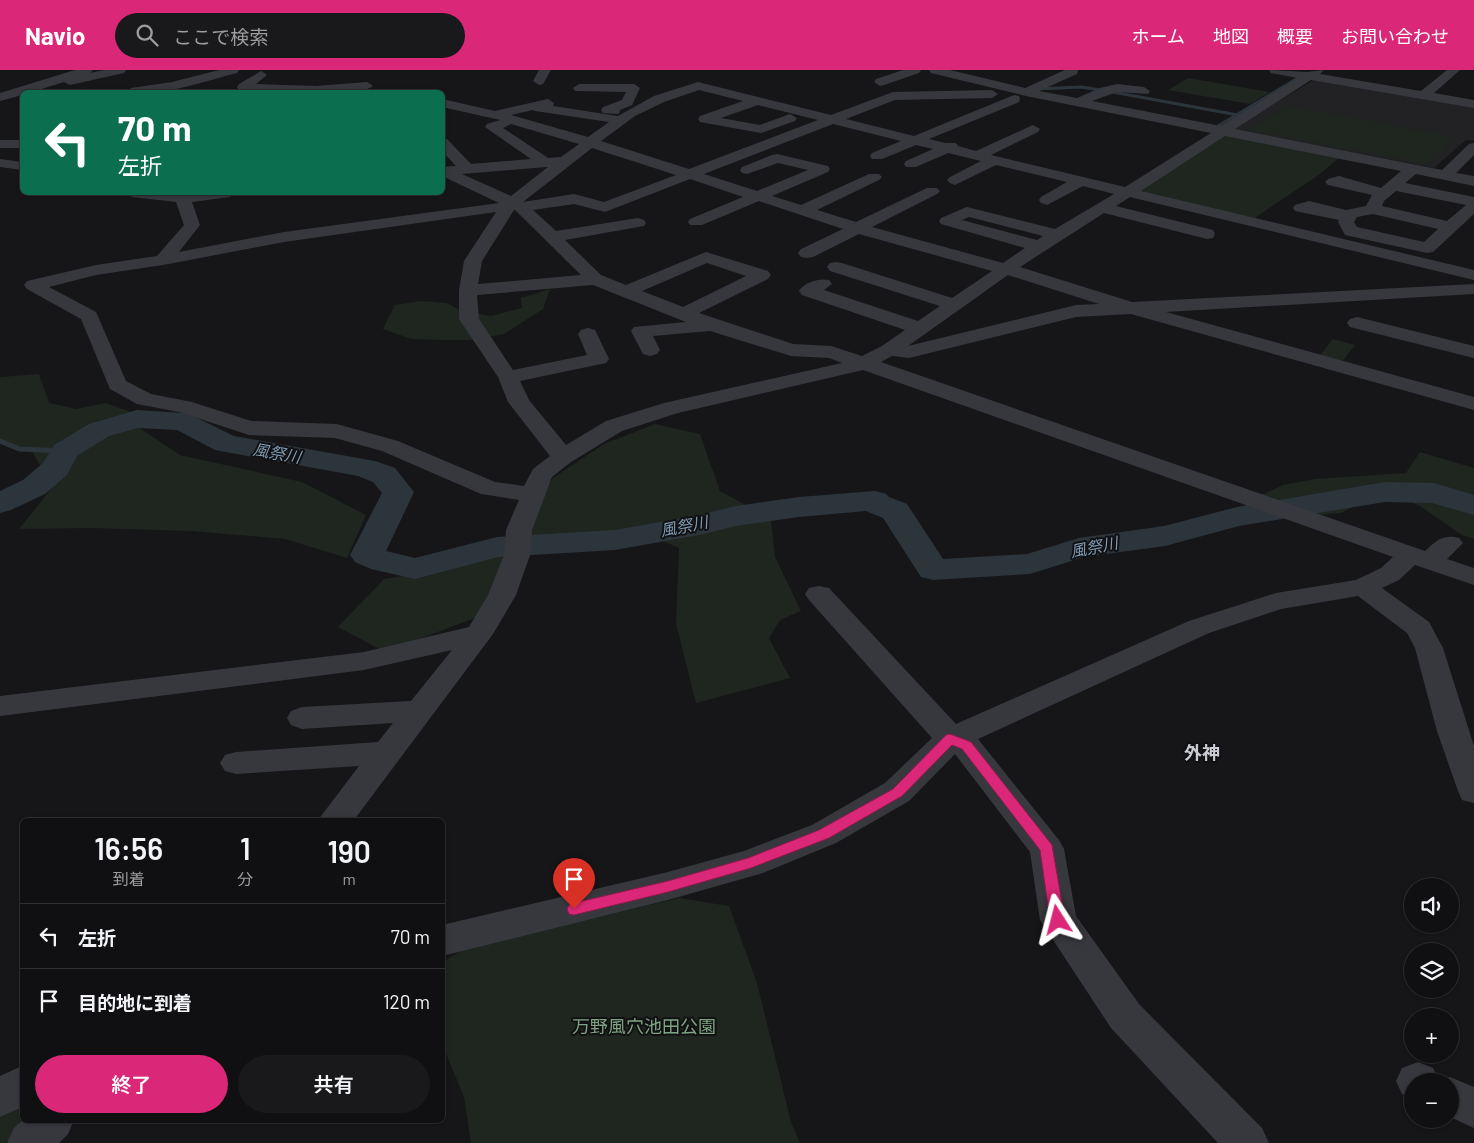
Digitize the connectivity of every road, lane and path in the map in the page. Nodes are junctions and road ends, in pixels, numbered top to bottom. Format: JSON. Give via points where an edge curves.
{"nodes":[{"id":1,"x":120,"y":70,"type":"edge"},
{"id":2,"x":235,"y":70,"type":"edge"},
{"id":3,"x":915,"y":70,"type":"edge"},
{"id":4,"x":935,"y":70,"type":"edge"},
{"id":5,"x":1275,"y":70,"type":"edge"},
{"id":6,"x":1454,"y":70,"type":"edge"},
{"id":7,"x":1073,"y":71,"type":"dead end"},
{"id":8,"x":82,"y":72,"type":"edge"},
{"id":9,"x":1313,"y":73,"type":"edge"},
{"id":10,"x":876,"y":77,"type":"dead end"},
{"id":11,"x":62,"y":78,"type":"junction"},
{"id":12,"x":367,"y":86,"type":"dead end"},
{"id":13,"x":313,"y":87,"type":"edge"},
{"id":14,"x":26,"y":88,"type":"edge"},
{"id":15,"x":579,"y":88,"type":"dead end"},
{"id":16,"x":94,"y":89,"type":"dead end"},
{"id":17,"x":20,"y":90,"type":"edge"},
{"id":18,"x":145,"y":90,"type":"edge"},
{"id":19,"x":1144,"y":91,"type":"dead end"},
{"id":20,"x":1026,"y":92,"type":"junction"},
{"id":21,"x":998,"y":93,"type":"junction"},
{"id":22,"x":1424,"y":95,"type":"junction"},
{"id":23,"x":0,"y":97,"type":"edge"},
{"id":24,"x":756,"y":101,"type":"junction"},
{"id":25,"x":1079,"y":102,"type":"junction"},
{"id":26,"x":445,"y":104,"type":"edge"},
{"id":27,"x":1474,"y":104,"type":"edge"},
{"id":28,"x":973,"y":105,"type":"dead end"},
{"id":29,"x":803,"y":113,"type":"junction"},
{"id":30,"x":496,"y":115,"type":"junction"},
{"id":31,"x":625,"y":117,"type":"junction"},
{"id":32,"x":831,"y":120,"type":"junction"},
{"id":33,"x":469,"y":121,"type":"dead end"},
{"id":34,"x":514,"y":121,"type":"junction"},
{"id":35,"x":1033,"y":129,"type":"dead end"},
{"id":36,"x":1221,"y":132,"type":"junction"},
{"id":37,"x":964,"y":140,"type":"dead end"},
{"id":38,"x":916,"y":141,"type":"junction"},
{"id":39,"x":589,"y":142,"type":"junction"},
{"id":40,"x":0,"y":144,"type":"edge"},
{"id":41,"x":20,"y":144,"type":"edge"},
{"id":42,"x":1474,"y":147,"type":"edge"},
{"id":43,"x":946,"y":148,"type":"junction"},
{"id":44,"x":448,"y":154,"type":"edge"},
{"id":45,"x":666,"y":154,"type":"dead end"},
{"id":46,"x":877,"y":156,"type":"dead end"},
{"id":47,"x":977,"y":156,"type":"junction"},
{"id":48,"x":994,"y":160,"type":"junction"},
{"id":49,"x":565,"y":161,"type":"junction"},
{"id":50,"x":648,"y":161,"type":"junction"},
{"id":51,"x":0,"y":163,"type":"edge"},
{"id":52,"x":546,"y":163,"type":"junction"},
{"id":53,"x":911,"y":164,"type":"dead end"},
{"id":54,"x":20,"y":166,"type":"edge"},
{"id":55,"x":1414,"y":168,"type":"junction"},
{"id":56,"x":467,"y":169,"type":"junction"},
{"id":57,"x":1035,"y":170,"type":"junction"},
{"id":58,"x":445,"y":171,"type":"edge"},
{"id":59,"x":445,"y":172,"type":"edge"},
{"id":60,"x":690,"y":174,"type":"junction"},
{"id":61,"x":1446,"y":174,"type":"junction"},
{"id":62,"x":874,"y":178,"type":"dead end"},
{"id":63,"x":1020,"y":178,"type":"dead end"},
{"id":64,"x":955,"y":180,"type":"dead end"},
{"id":65,"x":1474,"y":180,"type":"edge"},
{"id":66,"x":1081,"y":181,"type":"junction"},
{"id":67,"x":714,"y":182,"type":"junction"},
{"id":68,"x":1386,"y":190,"type":"junction"},
{"id":69,"x":932,"y":191,"type":"dead end"},
{"id":70,"x":1128,"y":192,"type":"junction"},
{"id":71,"x":158,"y":195,"type":"edge"},
{"id":72,"x":207,"y":195,"type":"edge"},
{"id":73,"x":755,"y":196,"type":"junction"},
{"id":74,"x":184,"y":198,"type":"junction"},
{"id":75,"x":1047,"y":200,"type":"dead end"},
{"id":76,"x":659,"y":202,"type":"dead end"},
{"id":77,"x":1474,"y":204,"type":"edge"},
{"id":78,"x":514,"y":205,"type":"junction"},
{"id":79,"x":783,"y":205,"type":"junction"},
{"id":80,"x":1103,"y":208,"type":"junction"},
{"id":81,"x":1373,"y":209,"type":"junction"},
{"id":82,"x":801,"y":211,"type":"junction"},
{"id":83,"x":765,"y":213,"type":"dead end"},
{"id":84,"x":696,"y":222,"type":"dead end"},
{"id":85,"x":638,"y":223,"type":"dead end"},
{"id":86,"x":1450,"y":227,"type":"junction"},
{"id":87,"x":857,"y":228,"type":"junction"},
{"id":88,"x":1207,"y":234,"type":"dead end"},
{"id":89,"x":1057,"y":235,"type":"junction"},
{"id":90,"x":552,"y":237,"type":"junction"},
{"id":91,"x":1039,"y":246,"type":"junction"},
{"id":92,"x":807,"y":253,"type":"dead end"},
{"id":93,"x":163,"y":260,"type":"junction"},
{"id":94,"x":836,"y":268,"type":"dead end"},
{"id":95,"x":1006,"y":269,"type":"junction"},
{"id":96,"x":1474,"y":275,"type":"edge"},
{"id":97,"x":595,"y":279,"type":"junction"},
{"id":98,"x":655,"y":280,"type":"junction"},
{"id":99,"x":823,"y":284,"type":"dead end"},
{"id":100,"x":673,"y":286,"type":"dead end"},
{"id":101,"x":1474,"y":289,"type":"edge"},
{"id":102,"x":468,"y":290,"type":"junction"},
{"id":103,"x":627,"y":291,"type":"junction"},
{"id":104,"x":1442,"y":291,"type":"junction"},
{"id":105,"x":692,"y":294,"type":"dead end"},
{"id":106,"x":710,"y":300,"type":"junction"},
{"id":107,"x":1474,"y":300,"type":"edge"},
{"id":108,"x":953,"y":304,"type":"junction"},
{"id":109,"x":1128,"y":307,"type":"junction"},
{"id":110,"x":683,"y":314,"type":"junction"},
{"id":111,"x":1357,"y":323,"type":"dead end"},
{"id":112,"x":712,"y":325,"type":"junction"},
{"id":113,"x":919,"y":328,"type":"junction"},
{"id":114,"x":588,"y":334,"type":"dead end"},
{"id":115,"x":650,"y":350,"type":"dead end"},
{"id":116,"x":889,"y":350,"type":"junction"},
{"id":117,"x":1474,"y":352,"type":"edge"},
{"id":118,"x":862,"y":364,"type":"junction"},
{"id":119,"x":508,"y":377,"type":"junction"},
{"id":120,"x":1470,"y":396,"type":"edge"},
{"id":121,"x":562,"y":457,"type":"junction"},
{"id":122,"x":533,"y":494,"type":"junction"},
{"id":123,"x":1450,"y":543,"type":"dead end"},
{"id":124,"x":1420,"y":558,"type":"junction"},
{"id":125,"x":1474,"y":577,"type":"edge"},
{"id":126,"x":1363,"y":587,"type":"junction"},
{"id":127,"x":819,"y":594,"type":"dead end"},
{"id":128,"x":479,"y":634,"type":"junction"},
{"id":129,"x":0,"y":706,"type":"edge"},
{"id":130,"x":419,"y":711,"type":"junction"},
{"id":131,"x":302,"y":718,"type":"dead end"},
{"id":132,"x":950,"y":739,"type":"junction"},
{"id":133,"x":386,"y":753,"type":"junction"},
{"id":134,"x":236,"y":764,"type":"dead end"},
{"id":135,"x":1474,"y":791,"type":"edge"},
{"id":136,"x":337,"y":818,"type":"edge"},
{"id":137,"x":445,"y":941,"type":"edge"},
{"id":138,"x":20,"y":1087,"type":"edge"},
{"id":139,"x":0,"y":1098,"type":"edge"},
{"id":140,"x":1459,"y":1100,"type":"edge"},
{"id":141,"x":1474,"y":1108,"type":"edge"},
{"id":142,"x":50,"y":1123,"type":"edge"},
{"id":143,"x":28,"y":1143,"type":"edge"},
{"id":144,"x":1247,"y":1143,"type":"edge"}],
"edges":[{"from":1,"to":11,"type":"street"},
{"from":2,"to":13,"type":"street","via":[[266,75],[243,87]]},
{"from":2,"to":18,"type":"street"},
{"from":3,"to":10,"type":"street","via":[[896,77]]},
{"from":4,"to":20,"type":"street"},
{"from":5,"to":9,"type":"street"},
{"from":6,"to":22,"type":"street"},
{"from":7,"to":20,"type":"street"},
{"from":8,"to":11,"type":"street"},
{"from":9,"to":22,"type":"street"},
{"from":9,"to":36,"type":"street"},
{"from":11,"to":14,"type":"street"},
{"from":11,"to":16,"type":"street","via":[[84,90]]},
{"from":12,"to":13,"type":"street"},
{"from":15,"to":31,"type":"street","via":[[634,88],[627,102],[608,110]]},
{"from":17,"to":23,"type":"street"},
{"from":19,"to":25,"type":"street","via":[[1111,87]]},
{"from":20,"to":21,"type":"street"},
{"from":20,"to":25,"type":"street"},
{"from":20,"to":38,"type":"street","via":[[1013,102]]},
{"from":21,"to":28,"type":"street"},
{"from":21,"to":32,"type":"street","via":[[892,96]]},
{"from":22,"to":27,"type":"street"},
{"from":24,"to":29,"type":"street"},
{"from":24,"to":29,"type":"street","via":[[705,119],[761,129]]},
{"from":24,"to":31,"type":"street","via":[[699,82]]},
{"from":25,"to":36,"type":"street"},
{"from":26,"to":30,"type":"street"},
{"from":29,"to":32,"type":"street"},
{"from":30,"to":31,"type":"street","via":[[541,105]]},
{"from":30,"to":33,"type":"street"},
{"from":30,"to":34,"type":"street"},
{"from":31,"to":39,"type":"street"},
{"from":32,"to":38,"type":"street"},
{"from":32,"to":60,"type":"street"},
{"from":34,"to":39,"type":"street"},
{"from":34,"to":52,"type":"street","via":[[492,126]]},
{"from":35,"to":47,"type":"street"},
{"from":36,"to":55,"type":"street"},
{"from":36,"to":70,"type":"street"},
{"from":37,"to":43,"type":"street"},
{"from":38,"to":43,"type":"street"},
{"from":38,"to":46,"type":"street"},
{"from":39,"to":49,"type":"street"},
{"from":39,"to":50,"type":"street"},
{"from":40,"to":41,"type":"street"},
{"from":42,"to":61,"type":"street"},
{"from":43,"to":47,"type":"street"},
{"from":43,"to":53,"type":"street"},
{"from":44,"to":56,"type":"street"},
{"from":45,"to":50,"type":"street"},
{"from":47,"to":48,"type":"street"},
{"from":48,"to":57,"type":"street"},
{"from":48,"to":64,"type":"street"},
{"from":49,"to":52,"type":"street"},
{"from":49,"to":78,"type":"street"},
{"from":50,"to":60,"type":"street"},
{"from":51,"to":54,"type":"street"},
{"from":52,"to":56,"type":"street"},
{"from":55,"to":61,"type":"street"},
{"from":55,"to":68,"type":"street"},
{"from":56,"to":58,"type":"street"},
{"from":57,"to":63,"type":"street"},
{"from":57,"to":66,"type":"street"},
{"from":59,"to":78,"type":"street"},
{"from":60,"to":67,"type":"street"},
{"from":60,"to":78,"type":"street","via":[[605,207],[574,199]]},
{"from":61,"to":65,"type":"street"},
{"from":62,"to":82,"type":"street"},
{"from":66,"to":70,"type":"street"},
{"from":66,"to":75,"type":"street"},
{"from":67,"to":73,"type":"street"},
{"from":67,"to":73,"type":"street","via":[[777,158],[823,169]]},
{"from":67,"to":76,"type":"street"},
{"from":68,"to":77,"type":"street"},
{"from":68,"to":81,"type":"street"},
{"from":69,"to":87,"type":"street"},
{"from":70,"to":80,"type":"street"},
{"from":70,"to":96,"type":"street"},
{"from":71,"to":74,"type":"street"},
{"from":72,"to":74,"type":"street"},
{"from":73,"to":79,"type":"street"},
{"from":73,"to":84,"type":"street"},
{"from":74,"to":93,"type":"street","via":[[192,225]]},
{"from":77,"to":86,"type":"street"},
{"from":78,"to":90,"type":"street"},
{"from":78,"to":93,"type":"street","via":[[284,237]]},
{"from":78,"to":102,"type":"street","via":[[474,261]]},
{"from":79,"to":82,"type":"street"},
{"from":79,"to":83,"type":"street"},
{"from":80,"to":88,"type":"street"},
{"from":80,"to":89,"type":"street"},
{"from":81,"to":86,"type":"street"},
{"from":81,"to":86,"type":"street","via":[[1351,214],[1346,222],[1351,231],[1427,248]]},
{"from":82,"to":87,"type":"street"},
{"from":85,"to":90,"type":"street"},
{"from":87,"to":92,"type":"street"},
{"from":87,"to":95,"type":"street"},
{"from":89,"to":91,"type":"street"},
{"from":89,"to":91,"type":"street","via":[[967,212],[947,221]]},
{"from":90,"to":97,"type":"street"},
{"from":91,"to":95,"type":"street"},
{"from":93,"to":122,"type":"street","via":[[96,270],[33,285],[88,316],[117,384],[145,399],[184,407],[249,428],[336,431],[390,446],[490,490]]},
{"from":94,"to":108,"type":"street"},
{"from":95,"to":108,"type":"street"},
{"from":95,"to":109,"type":"street"},
{"from":97,"to":102,"type":"street"},
{"from":97,"to":103,"type":"street"},
{"from":98,"to":100,"type":"street"},
{"from":98,"to":103,"type":"street"},
{"from":98,"to":106,"type":"street","via":[[706,257],[762,275]]},
{"from":99,"to":113,"type":"street","via":[[808,291]]},
{"from":101,"to":104,"type":"street"},
{"from":102,"to":119,"type":"street","via":[[469,319]]},
{"from":103,"to":110,"type":"street"},
{"from":104,"to":107,"type":"street"},
{"from":104,"to":109,"type":"street"},
{"from":105,"to":106,"type":"street"},
{"from":106,"to":110,"type":"street"},
{"from":108,"to":113,"type":"street"},
{"from":109,"to":116,"type":"street","via":[[1076,311],[908,352]]},
{"from":109,"to":120,"type":"street"},
{"from":110,"to":112,"type":"street"},
{"from":111,"to":117,"type":"street"},
{"from":112,"to":115,"type":"street","via":[[641,331]]},
{"from":112,"to":118,"type":"street","via":[[791,350],[831,352]]},
{"from":113,"to":116,"type":"street"},
{"from":114,"to":119,"type":"street","via":[[600,359]]},
{"from":116,"to":118,"type":"street"},
{"from":118,"to":121,"type":"street","via":[[672,408],[614,426]]},
{"from":118,"to":124,"type":"street"},
{"from":119,"to":121,"type":"street","via":[[519,402]]},
{"from":121,"to":122,"type":"street","via":[[541,474]]},
{"from":122,"to":128,"type":"street","via":[[502,595]]},
{"from":123,"to":124,"type":"street"},
{"from":124,"to":125,"type":"street"},
{"from":124,"to":126,"type":"street"},
{"from":126,"to":132,"type":"street","via":[[1276,601],[1199,627]]},
{"from":126,"to":135,"type":"street","via":[[1419,628],[1429,648]]},
{"from":127,"to":132,"type":"street"},
{"from":128,"to":129,"type":"street","via":[[364,661]]},
{"from":128,"to":130,"type":"street"},
{"from":130,"to":131,"type":"street"},
{"from":130,"to":133,"type":"street"},
{"from":132,"to":137,"type":"street","via":[[897,792],[824,834],[751,863]]},
{"from":132,"to":144,"type":"street","via":[[966,746],[1047,849],[1058,920],[1125,1016]]},
{"from":133,"to":134,"type":"street"},
{"from":133,"to":136,"type":"street"},
{"from":138,"to":139,"type":"street"},
{"from":140,"to":141,"type":"street"},
{"from":142,"to":143,"type":"street"}]}
